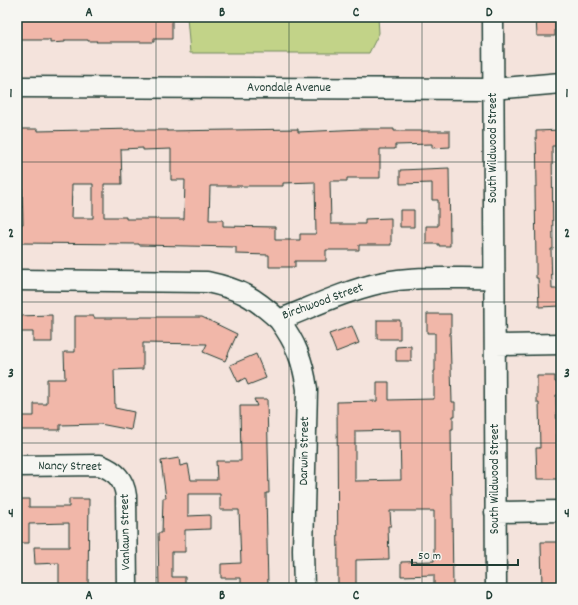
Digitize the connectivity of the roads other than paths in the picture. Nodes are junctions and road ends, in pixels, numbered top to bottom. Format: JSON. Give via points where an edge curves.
{"nodes":[{"id":1,"x":493,"y":17,"type":"edge"},
{"id":2,"x":561,"y":83,"type":"edge"},
{"id":3,"x":17,"y":87,"type":"edge"},
{"id":4,"x":493,"y":89,"type":"junction"},
{"id":5,"x":494,"y":278,"type":"junction"},
{"id":6,"x":17,"y":280,"type":"edge"},
{"id":7,"x":279,"y":320,"type":"junction"},
{"id":8,"x":561,"y":344,"type":"edge"},
{"id":9,"x":495,"y":345,"type":"junction"},
{"id":10,"x":17,"y":466,"type":"edge"},
{"id":11,"x":119,"y":477,"type":"joint"},
{"id":12,"x":561,"y":511,"type":"edge"},
{"id":13,"x":495,"y":512,"type":"junction"},
{"id":14,"x":127,"y":588,"type":"edge"},
{"id":15,"x":304,"y":588,"type":"edge"},
{"id":16,"x":496,"y":588,"type":"edge"}],
"edges":[{"from":1,"to":4,"type":"street","name":"South Wildwood Street"},
{"from":2,"to":4,"type":"street","name":"Avondale Avenue"},
{"from":3,"to":4,"type":"street","name":"Avondale Avenue"},
{"from":4,"to":5,"type":"street","name":"South Wildwood Street"},
{"from":5,"to":7,"type":"street","name":"Birchwood Street","via":[[382,282],[347,292]]},
{"from":5,"to":9,"type":"street","name":"South Wildwood Street"},
{"from":6,"to":7,"type":"street","name":"Birchwood Street","via":[[207,282],[246,294],[265,306]]},
{"from":7,"to":15,"type":"street","name":"Darwin Street","via":[[299,353],[307,389]]},
{"from":8,"to":9,"type":"street"},
{"from":9,"to":13,"type":"street","name":"South Wildwood Street"},
{"from":10,"to":11,"type":"street","name":"Nancy Street","via":[[100,465]]},
{"from":11,"to":14,"type":"street","name":"Vanlawn Street","via":[[123,482],[126,496]]},
{"from":12,"to":13,"type":"street"},
{"from":13,"to":16,"type":"street","name":"South Wildwood Street"}]}
